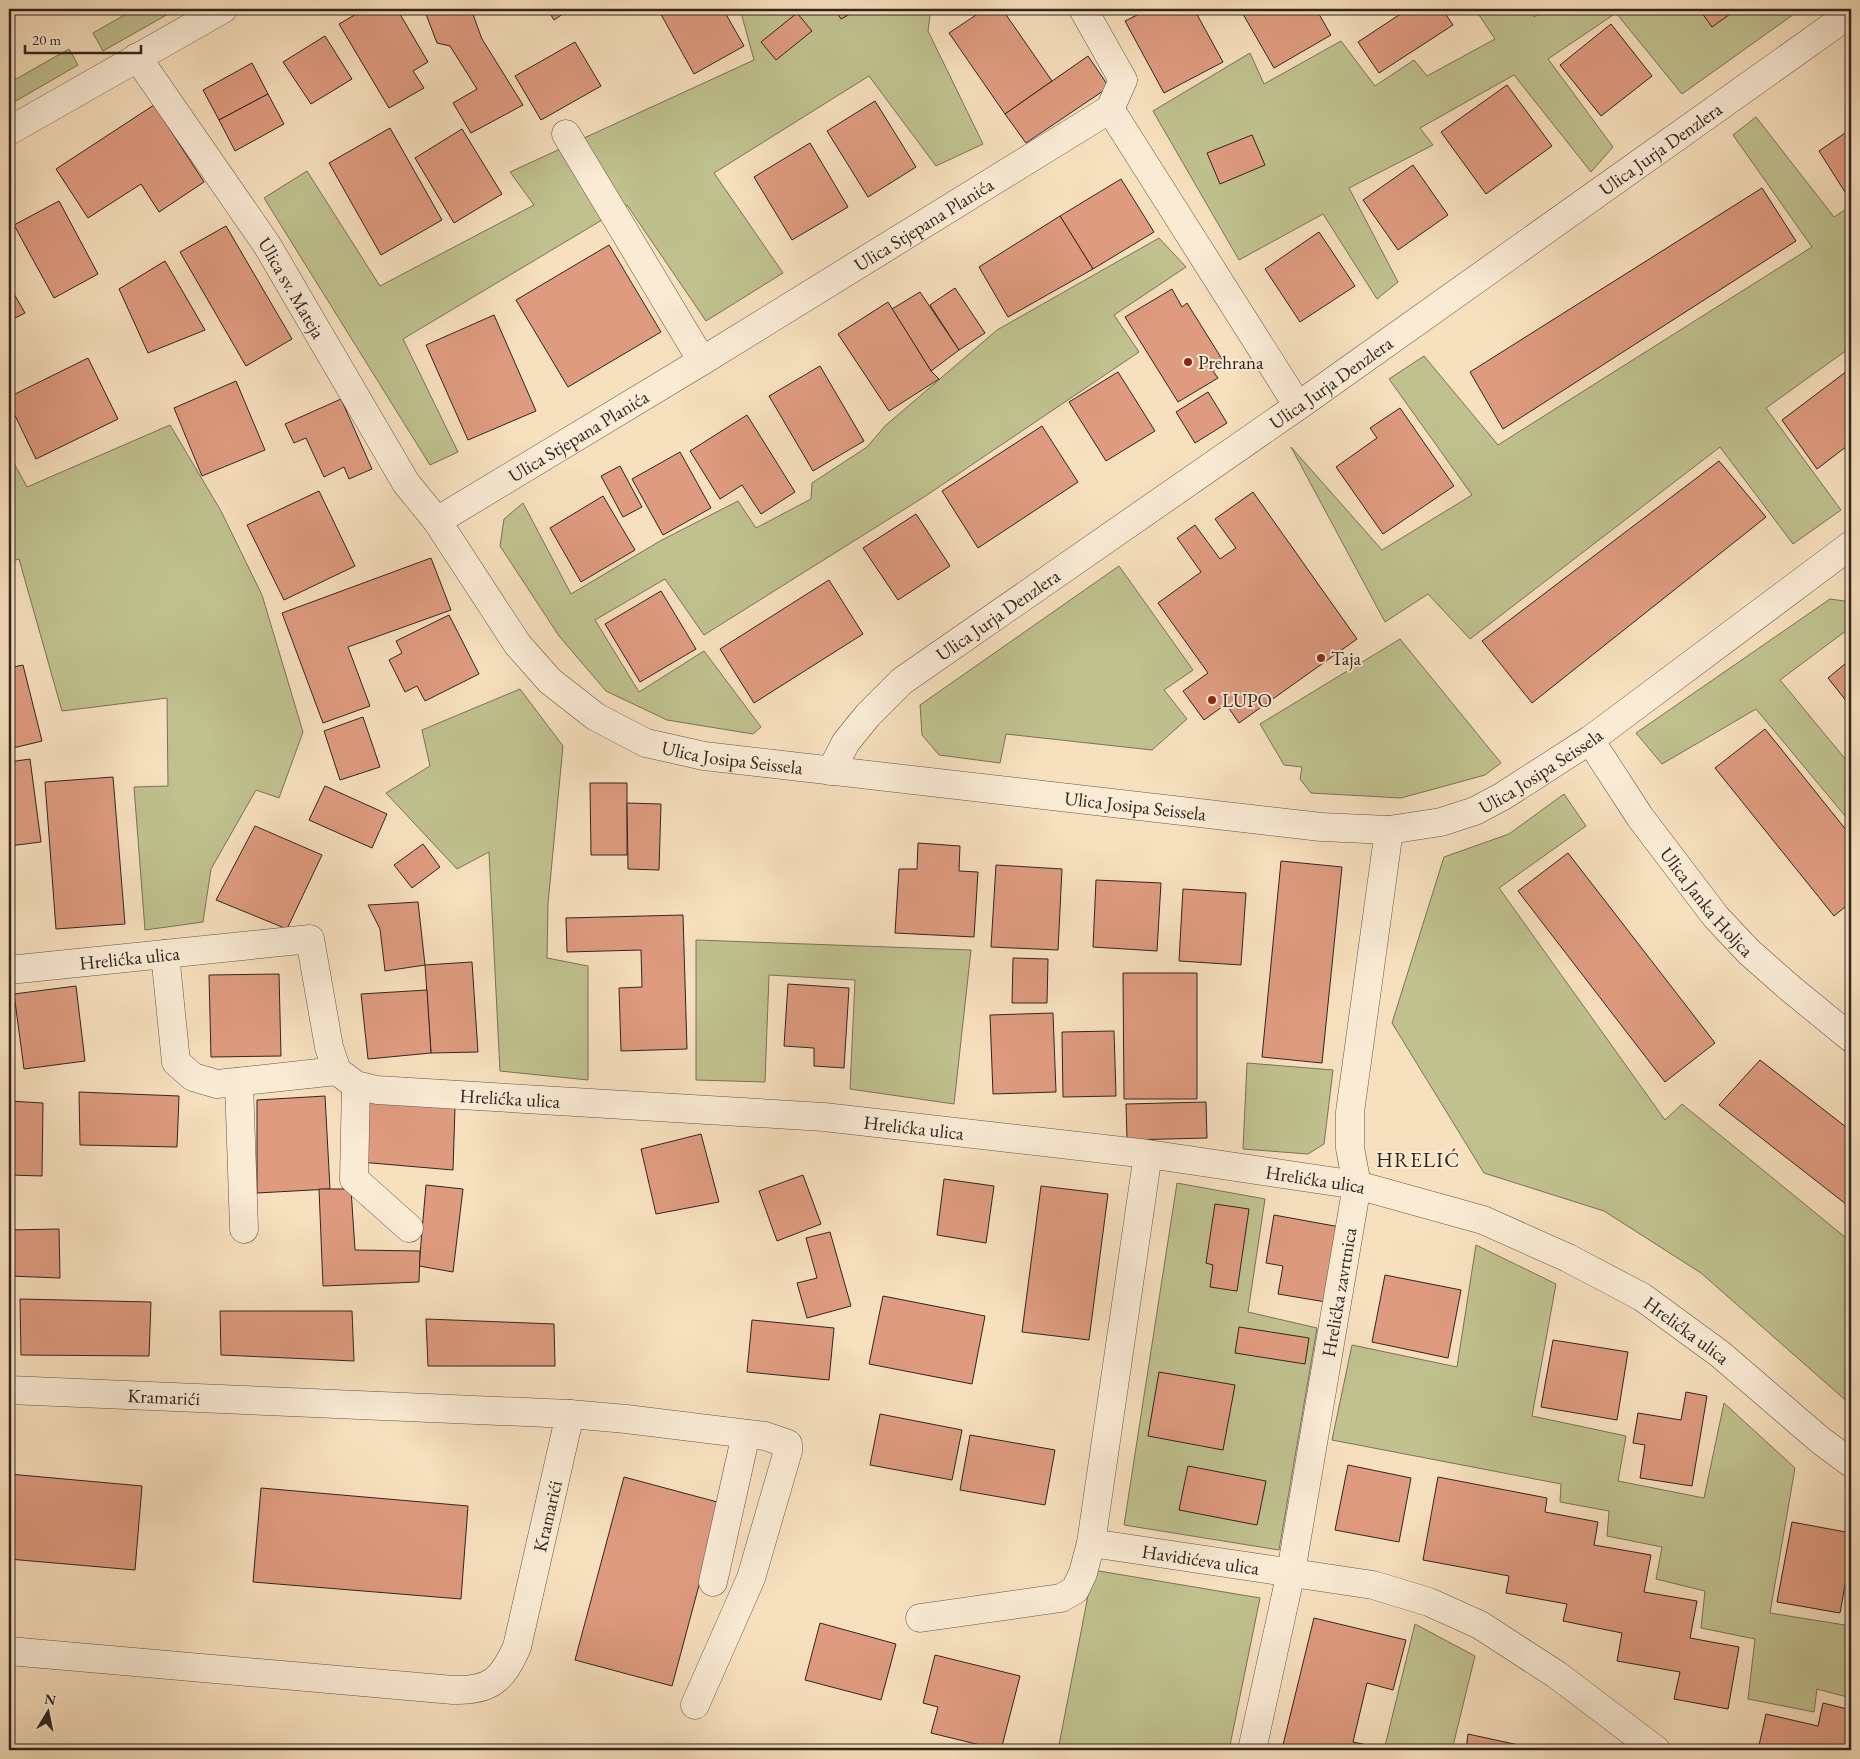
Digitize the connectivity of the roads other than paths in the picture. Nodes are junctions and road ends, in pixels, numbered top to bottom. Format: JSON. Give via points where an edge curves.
{"nodes":[{"id":1,"x":223,"y":9,"type":"edge"},
{"id":2,"x":1083,"y":9,"type":"edge"},
{"id":3,"x":1851,"y":13,"type":"edge"},
{"id":4,"x":137,"y":57,"type":"junction"},
{"id":5,"x":1110,"y":108,"type":"junction"},
{"id":6,"x":9,"y":131,"type":"edge"},
{"id":7,"x":566,"y":134,"type":"dead end"},
{"id":8,"x":702,"y":361,"type":"junction"},
{"id":9,"x":1298,"y":406,"type":"junction"},
{"id":10,"x":437,"y":522,"type":"junction"},
{"id":11,"x":1851,"y":546,"type":"edge"},
{"id":12,"x":1590,"y":740,"type":"junction"},
{"id":13,"x":831,"y":771,"type":"junction"},
{"id":14,"x":1389,"y":830,"type":"junction"},
{"id":15,"x":165,"y":954,"type":"junction"},
{"id":16,"x":9,"y":970,"type":"edge"},
{"id":17,"x":1851,"y":1038,"type":"edge"},
{"id":18,"x":346,"y":1078,"type":"junction"},
{"id":19,"x":238,"y":1082,"type":"junction"},
{"id":20,"x":1148,"y":1154,"type":"junction"},
{"id":21,"x":1357,"y":1185,"type":"junction"},
{"id":22,"x":409,"y":1228,"type":"dead end"},
{"id":23,"x":244,"y":1229,"type":"dead end"},
{"id":24,"x":9,"y":1390,"type":"edge"},
{"id":25,"x":570,"y":1414,"type":"junction"},
{"id":26,"x":746,"y":1434,"type":"junction"},
{"id":27,"x":1851,"y":1462,"type":"edge"},
{"id":28,"x":1091,"y":1543,"type":"junction"},
{"id":29,"x":1291,"y":1572,"type":"junction"},
{"id":30,"x":712,"y":1582,"type":"dead end"},
{"id":31,"x":920,"y":1618,"type":"dead end"},
{"id":32,"x":9,"y":1651,"type":"edge"},
{"id":33,"x":695,"y":1705,"type":"dead end"},
{"id":34,"x":1252,"y":1750,"type":"edge"},
{"id":35,"x":1656,"y":1750,"type":"edge"}],
"edges":[{"from":1,"to":4,"type":"street"},
{"from":2,"to":5,"type":"street","via":[[1123,80]]},
{"from":3,"to":9,"type":"street","name":"Ulica Jurja Denzlera"},
{"from":4,"to":6,"type":"street"},
{"from":4,"to":10,"type":"street","name":"Ulica sv. Mateja","via":[[267,245],[406,482]]},
{"from":5,"to":8,"type":"street","name":"Ulica Stjepana Planića"},
{"from":5,"to":9,"type":"street"},
{"from":7,"to":8,"type":"street"},
{"from":8,"to":10,"type":"street","name":"Ulica Stjepana Planića"},
{"from":9,"to":13,"type":"street","name":"Ulica Jurja Denzlera","via":[[902,681],[846,742]]},
{"from":10,"to":13,"type":"street","name":"Ulica Josipa Seissela","via":[[518,645],[550,682],[596,717],[646,743],[704,756]]},
{"from":11,"to":12,"type":"street","name":"Ulica Josipa Seissela"},
{"from":12,"to":14,"type":"street","name":"Ulica Josipa Seissela","via":[[1476,811],[1441,822]]},
{"from":12,"to":17,"type":"street","name":"Ulica Janka Holjca","via":[[1640,817],[1716,916],[1749,952]]},
{"from":13,"to":14,"type":"street","name":"Ulica Josipa Seissela","via":[[1321,827]]},
{"from":14,"to":21,"type":"street","name":"Hrelićka zavrtnica","via":[[1350,1112],[1350,1148]]},
{"from":15,"to":16,"type":"street","name":"Hrelićka ulica"},
{"from":15,"to":18,"type":"street","name":"Hrelićka ulica","via":[[310,939],[329,1047]]},
{"from":15,"to":19,"type":"street","via":[[176,1062],[193,1077],[217,1084]]},
{"from":18,"to":19,"type":"street"},
{"from":18,"to":20,"type":"street","name":"Hrelićka ulica","via":[[377,1090],[824,1117]]},
{"from":18,"to":22,"type":"street","via":[[354,1178]]},
{"from":19,"to":23,"type":"street"},
{"from":20,"to":21,"type":"street","name":"Hrelićka ulica"},
{"from":20,"to":28,"type":"street"},
{"from":21,"to":27,"type":"street","name":"Hrelićka ulica","via":[[1483,1220],[1568,1258],[1642,1297],[1720,1354],[1820,1440]]},
{"from":21,"to":29,"type":"street","name":"Hrelićka zavrtnica"},
{"from":24,"to":25,"type":"street","name":"Kramarići"},
{"from":25,"to":26,"type":"street"},
{"from":25,"to":32,"type":"street","name":"Kramarići","via":[[517,1647],[508,1667],[487,1686],[453,1690]]},
{"from":26,"to":30,"type":"street"},
{"from":26,"to":33,"type":"street","via":[[788,1444],[788,1451],[751,1578]]},
{"from":28,"to":29,"type":"street","name":"Havidićeva ulica"},
{"from":28,"to":31,"type":"street","via":[[1076,1590],[1061,1598]]},
{"from":29,"to":34,"type":"street","name":"Hrelićka zavrtnica"},
{"from":29,"to":35,"type":"street","name":"Havidićeva ulica","via":[[1373,1585],[1429,1602],[1480,1624],[1557,1675]]}]}
